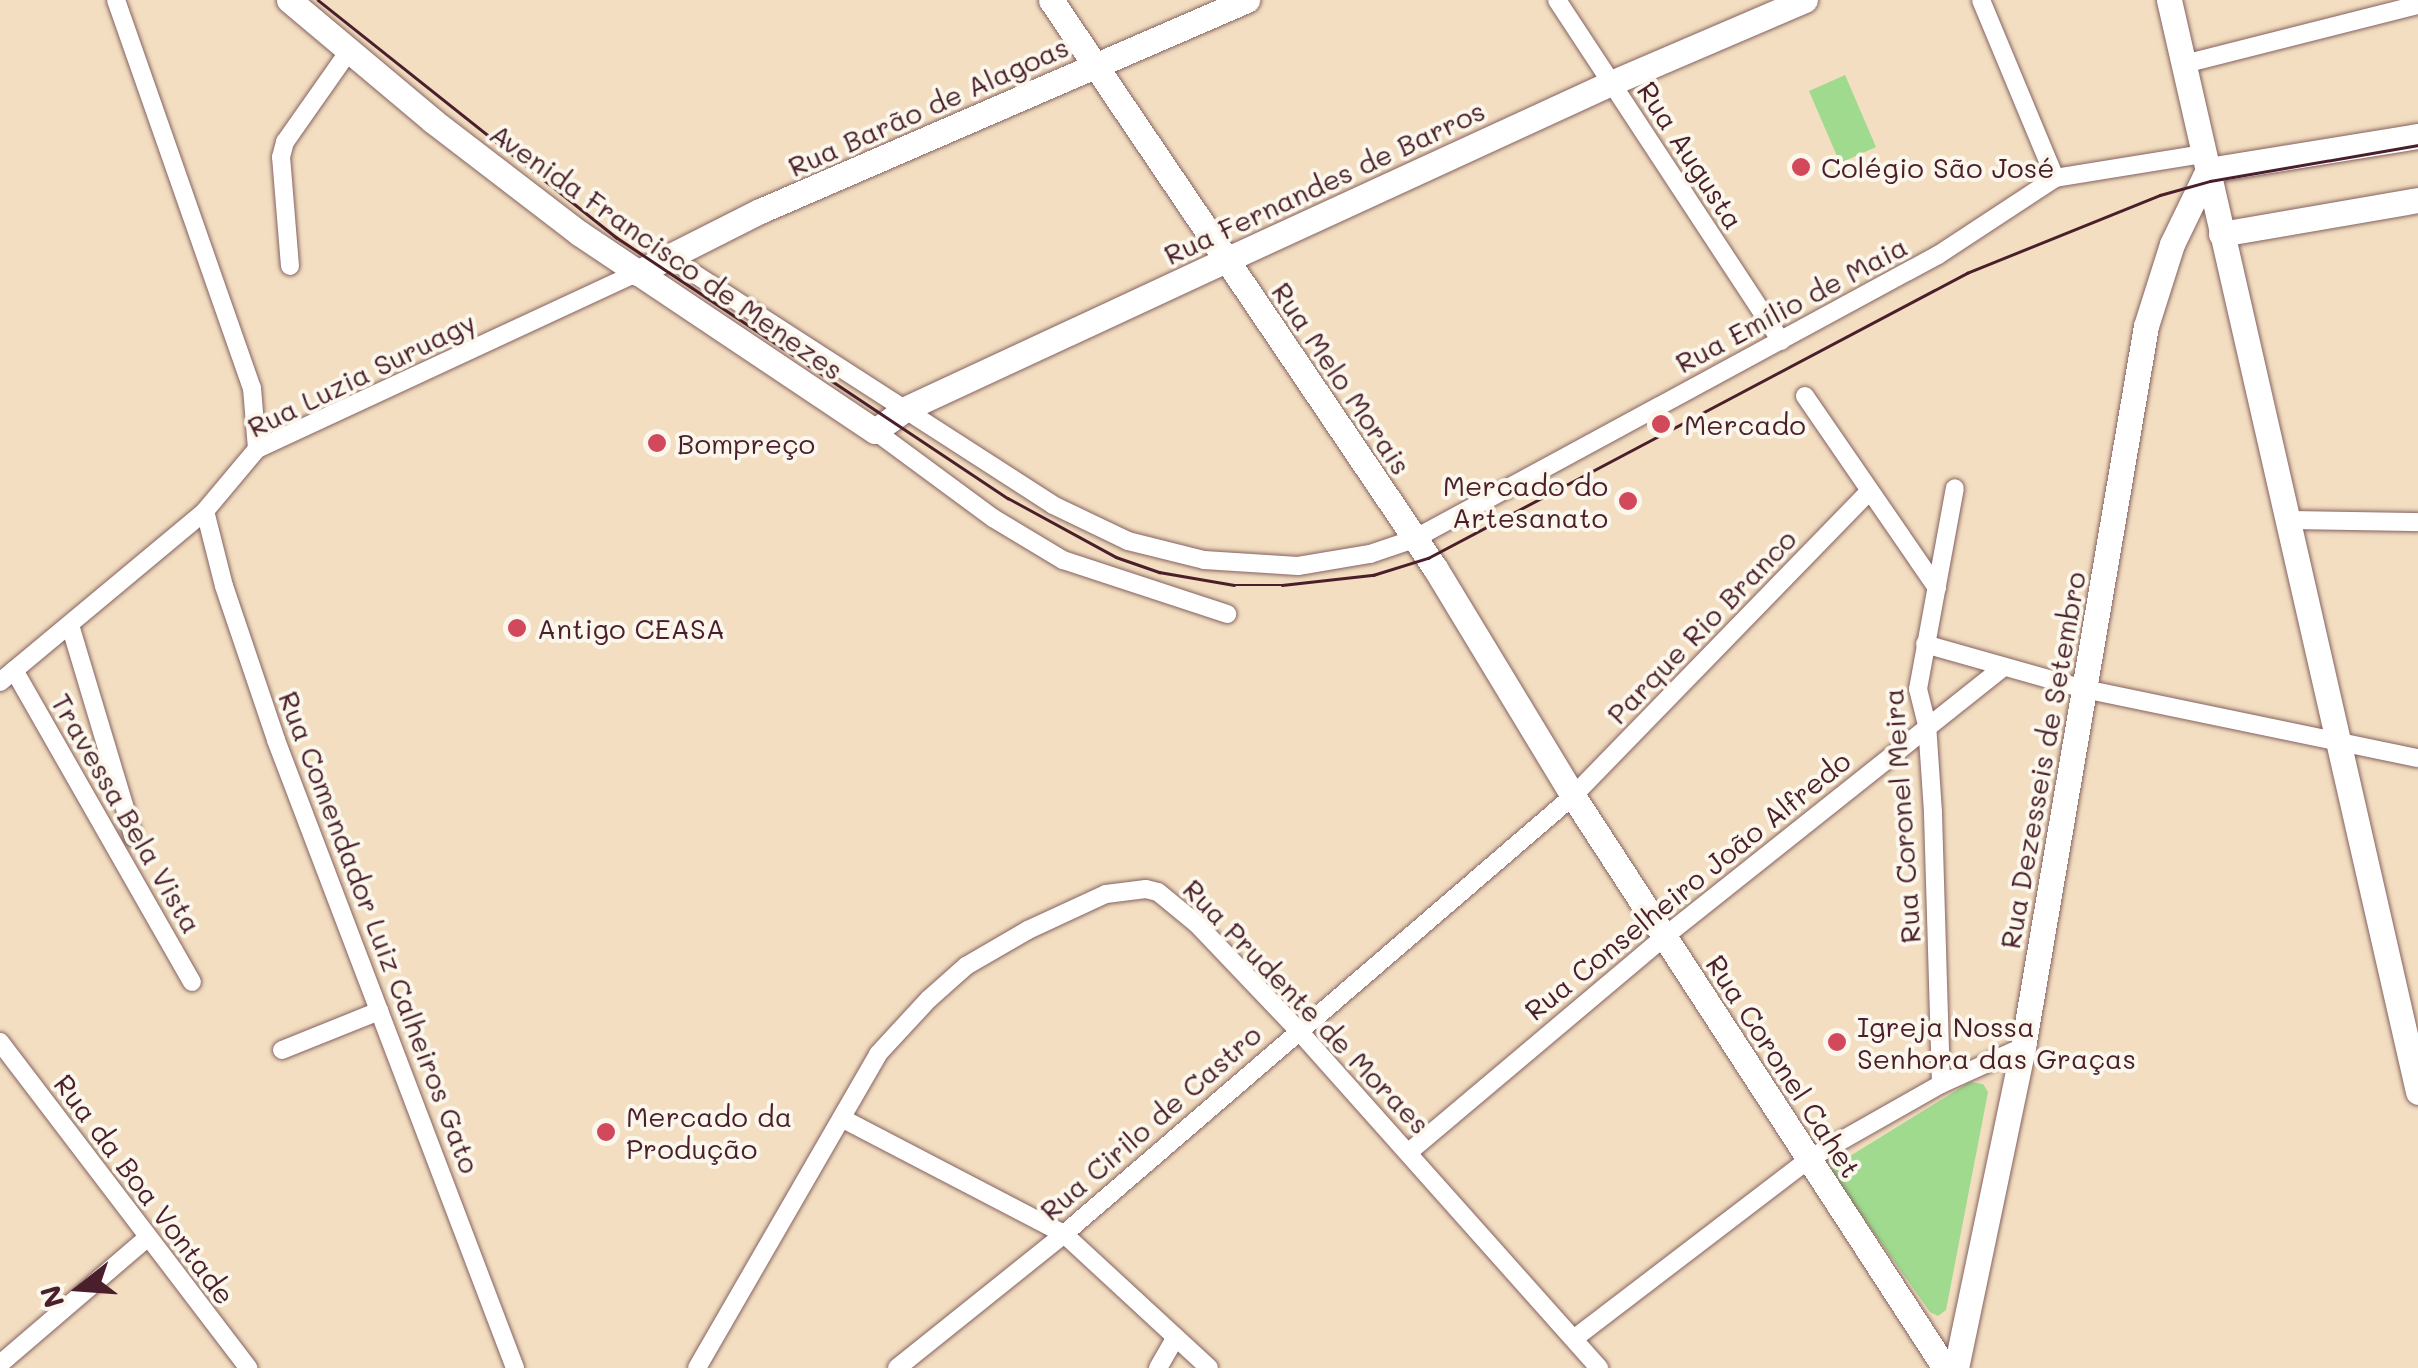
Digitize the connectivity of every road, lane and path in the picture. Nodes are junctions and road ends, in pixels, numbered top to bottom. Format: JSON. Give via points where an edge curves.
{"nodes":[{"id":1,"x":116,"y":0,"type":"edge"},
{"id":2,"x":1051,"y":0,"type":"edge"},
{"id":3,"x":1247,"y":0,"type":"edge"},
{"id":4,"x":1557,"y":0,"type":"edge"},
{"id":5,"x":1805,"y":0,"type":"edge"},
{"id":6,"x":1982,"y":0,"type":"edge"},
{"id":7,"x":2169,"y":0,"type":"edge"},
{"id":8,"x":294,"y":1,"type":"edge"},
{"id":9,"x":2418,"y":5,"type":"edge"},
{"id":10,"x":350,"y":51,"type":"junction"},
{"id":11,"x":2184,"y":64,"type":"junction"},
{"id":12,"x":1096,"y":65,"type":"junction"},
{"id":13,"x":1611,"y":83,"type":"junction"},
{"id":14,"x":2418,"y":136,"type":"edge"},
{"id":15,"x":2208,"y":168,"type":"junction"},
{"id":16,"x":2054,"y":178,"type":"junction"},
{"id":17,"x":2418,"y":200,"type":"edge"},
{"id":18,"x":2221,"y":234,"type":"junction"},
{"id":19,"x":670,"y":258,"type":"junction"},
{"id":20,"x":1226,"y":260,"type":"junction"},
{"id":21,"x":290,"y":266,"type":"dead end"},
{"id":22,"x":637,"y":273,"type":"junction"},
{"id":23,"x":1780,"y":341,"type":"junction"},
{"id":24,"x":1805,"y":396,"type":"dead end"},
{"id":25,"x":905,"y":410,"type":"junction"},
{"id":26,"x":875,"y":432,"type":"junction"},
{"id":27,"x":258,"y":449,"type":"junction"},
{"id":28,"x":1955,"y":488,"type":"dead end"},
{"id":29,"x":1868,"y":494,"type":"junction"},
{"id":30,"x":205,"y":512,"type":"junction"},
{"id":31,"x":2286,"y":520,"type":"junction"},
{"id":32,"x":2418,"y":522,"type":"edge"},
{"id":33,"x":1414,"y":539,"type":"junction"},
{"id":34,"x":1937,"y":588,"type":"junction"},
{"id":35,"x":1226,"y":614,"type":"dead end"},
{"id":36,"x":70,"y":624,"type":"junction"},
{"id":37,"x":1926,"y":644,"type":"junction"},
{"id":38,"x":2003,"y":668,"type":"junction"},
{"id":39,"x":7,"y":676,"type":"edge"},
{"id":40,"x":2084,"y":689,"type":"junction"},
{"id":41,"x":1926,"y":726,"type":"junction"},
{"id":42,"x":2338,"y":743,"type":"junction"},
{"id":43,"x":2418,"y":758,"type":"edge"},
{"id":44,"x":1573,"y":796,"type":"junction"},
{"id":45,"x":134,"y":838,"type":"dead end"},
{"id":46,"x":1664,"y":937,"type":"junction"},
{"id":47,"x":192,"y":982,"type":"dead end"},
{"id":48,"x":379,"y":1011,"type":"junction"},
{"id":49,"x":1298,"y":1030,"type":"junction"},
{"id":50,"x":0,"y":1042,"type":"edge"},
{"id":51,"x":2023,"y":1047,"type":"junction"},
{"id":52,"x":282,"y":1050,"type":"dead end"},
{"id":53,"x":2416,"y":1077,"type":"edge"},
{"id":54,"x":1941,"y":1084,"type":"junction"},
{"id":55,"x":843,"y":1119,"type":"junction"},
{"id":56,"x":1410,"y":1151,"type":"junction"},
{"id":57,"x":1809,"y":1159,"type":"junction"},
{"id":58,"x":1064,"y":1234,"type":"junction"},
{"id":59,"x":147,"y":1238,"type":"junction"},
{"id":60,"x":1575,"y":1338,"type":"junction"},
{"id":61,"x":1175,"y":1339,"type":"junction"},
{"id":62,"x":0,"y":1364,"type":"edge"},
{"id":63,"x":248,"y":1368,"type":"edge"},
{"id":64,"x":515,"y":1368,"type":"edge"},
{"id":65,"x":697,"y":1368,"type":"edge"},
{"id":66,"x":898,"y":1368,"type":"edge"},
{"id":67,"x":1158,"y":1368,"type":"edge"},
{"id":68,"x":1209,"y":1368,"type":"edge"},
{"id":69,"x":1599,"y":1368,"type":"edge"},
{"id":70,"x":1944,"y":1368,"type":"edge"},
{"id":71,"x":1956,"y":1368,"type":"edge"}],
"edges":[{"from":1,"to":27,"type":"street","via":[[252,388]]},
{"from":2,"to":12,"type":"street","name":"Rua Melo Morais"},
{"from":3,"to":12,"type":"street","name":"Rua Barão de Alagoas"},
{"from":4,"to":13,"type":"street","name":"Rua Augusta"},
{"from":5,"to":13,"type":"street","name":"Rua Fernandes de Barros"},
{"from":6,"to":16,"type":"street"},
{"from":7,"to":11,"type":"street"},
{"from":8,"to":10,"type":"street","name":"Avenida Francisco de Menezes"},
{"from":9,"to":11,"type":"street"},
{"from":10,"to":21,"type":"street","via":[[284,142]]},
{"from":10,"to":22,"type":"street","name":"Avenida Francisco de Menezes","via":[[433,122]]},
{"from":11,"to":15,"type":"street"},
{"from":12,"to":19,"type":"street","name":"Rua Barão de Alagoas","via":[[760,211]]},
{"from":12,"to":20,"type":"street","name":"Rua Melo Morais"},
{"from":13,"to":20,"type":"street","name":"Rua Fernandes de Barros"},
{"from":13,"to":23,"type":"street","name":"Rua Augusta"},
{"from":14,"to":15,"type":"street"},
{"from":15,"to":16,"type":"street","name":"Rua Emílio de Maia"},
{"from":15,"to":18,"type":"street"},
{"from":15,"to":40,"type":"street","name":"Rua Dezesseis de Setembro","via":[[2172,244],[2146,326]]},
{"from":16,"to":23,"type":"street","name":"Rua Emílio de Maia","via":[[1938,256]]},
{"from":17,"to":18,"type":"street"},
{"from":18,"to":31,"type":"street"},
{"from":19,"to":22,"type":"street","name":"Rua Barão de Alagoas"},
{"from":19,"to":25,"type":"street","name":"Rua Emílio de Maia"},
{"from":20,"to":25,"type":"street","name":"Rua Fernandes de Barros"},
{"from":20,"to":33,"type":"street","name":"Rua Melo Morais"},
{"from":22,"to":26,"type":"street","name":"Avenida Francisco de Menezes"},
{"from":22,"to":27,"type":"street","name":"Rua Luzia Suruagy"},
{"from":23,"to":33,"type":"street","name":"Rua Emílio de Maia"},
{"from":24,"to":29,"type":"street"},
{"from":25,"to":26,"type":"street","name":"Rua Fernandes de Barros"},
{"from":25,"to":33,"type":"street","name":"Rua Emílio de Maia","via":[[1053,505],[1128,541],[1204,560],[1298,566]]},
{"from":26,"to":35,"type":"street","via":[[1063,560]]},
{"from":27,"to":30,"type":"street","name":"Rua Luzia Suruagy"},
{"from":28,"to":34,"type":"street","name":"Rua Coronel Meira"},
{"from":29,"to":34,"type":"street"},
{"from":29,"to":44,"type":"street","name":"Parque Rio Branco"},
{"from":30,"to":36,"type":"street","name":"Rua Luzia Suruagy"},
{"from":30,"to":48,"type":"street","name":"Rua Comendador Luiz Calheiros Gato","via":[[276,740]]},
{"from":31,"to":32,"type":"street"},
{"from":31,"to":42,"type":"street"},
{"from":33,"to":44,"type":"street","name":"Rua Melo Morais"},
{"from":34,"to":37,"type":"street","name":"Rua Coronel Meira"},
{"from":36,"to":39,"type":"street","name":"Rua Luzia Suruagy"},
{"from":36,"to":45,"type":"street"},
{"from":37,"to":38,"type":"street"},
{"from":37,"to":41,"type":"street","name":"Rua Coronel Meira","via":[[1918,689]]},
{"from":38,"to":40,"type":"street"},
{"from":38,"to":41,"type":"street","name":"Rua Conselheiro João Alfredo"},
{"from":39,"to":47,"type":"street","name":"Travessa Bela Vista"},
{"from":40,"to":42,"type":"street"},
{"from":40,"to":51,"type":"street","name":"Rua Dezesseis de Setembro"},
{"from":41,"to":46,"type":"street","name":"Rua Conselheiro João Alfredo"},
{"from":41,"to":54,"type":"street","name":"Rua Coronel Meira"},
{"from":42,"to":43,"type":"street"},
{"from":42,"to":53,"type":"street"},
{"from":44,"to":46,"type":"street","name":"Rua Coronel Cahet"},
{"from":44,"to":49,"type":"street","name":"Rua Cirilo de Castro"},
{"from":46,"to":56,"type":"street","name":"Rua Conselheiro João Alfredo"},
{"from":46,"to":57,"type":"street","name":"Rua Coronel Cahet"},
{"from":48,"to":52,"type":"street"},
{"from":48,"to":64,"type":"street","name":"Rua Comendador Luiz Calheiros Gato"},
{"from":49,"to":55,"type":"street","name":"Rua Prudente de Moraes","via":[[1158,892],[1106,894],[966,966],[878,1054]]},
{"from":49,"to":56,"type":"street","name":"Rua Prudente de Moraes"},
{"from":49,"to":58,"type":"street","name":"Rua Cirilo de Castro"},
{"from":50,"to":59,"type":"street","name":"Rua da Boa Vontade"},
{"from":51,"to":54,"type":"street"},
{"from":51,"to":71,"type":"street","name":"Rua Dezesseis de Setembro"},
{"from":54,"to":57,"type":"street"},
{"from":55,"to":58,"type":"street"},
{"from":55,"to":65,"type":"street","name":"Rua Prudente de Moraes"},
{"from":56,"to":60,"type":"street","name":"Rua Prudente de Moraes"},
{"from":57,"to":60,"type":"street"},
{"from":57,"to":70,"type":"street","name":"Rua Coronel Cahet"},
{"from":58,"to":61,"type":"street"},
{"from":58,"to":66,"type":"street","name":"Rua Cirilo de Castro"},
{"from":59,"to":62,"type":"street"},
{"from":59,"to":63,"type":"street","name":"Rua da Boa Vontade"},
{"from":60,"to":69,"type":"street","name":"Rua Prudente de Moraes"},
{"from":61,"to":67,"type":"street"},
{"from":61,"to":68,"type":"street"}]}
